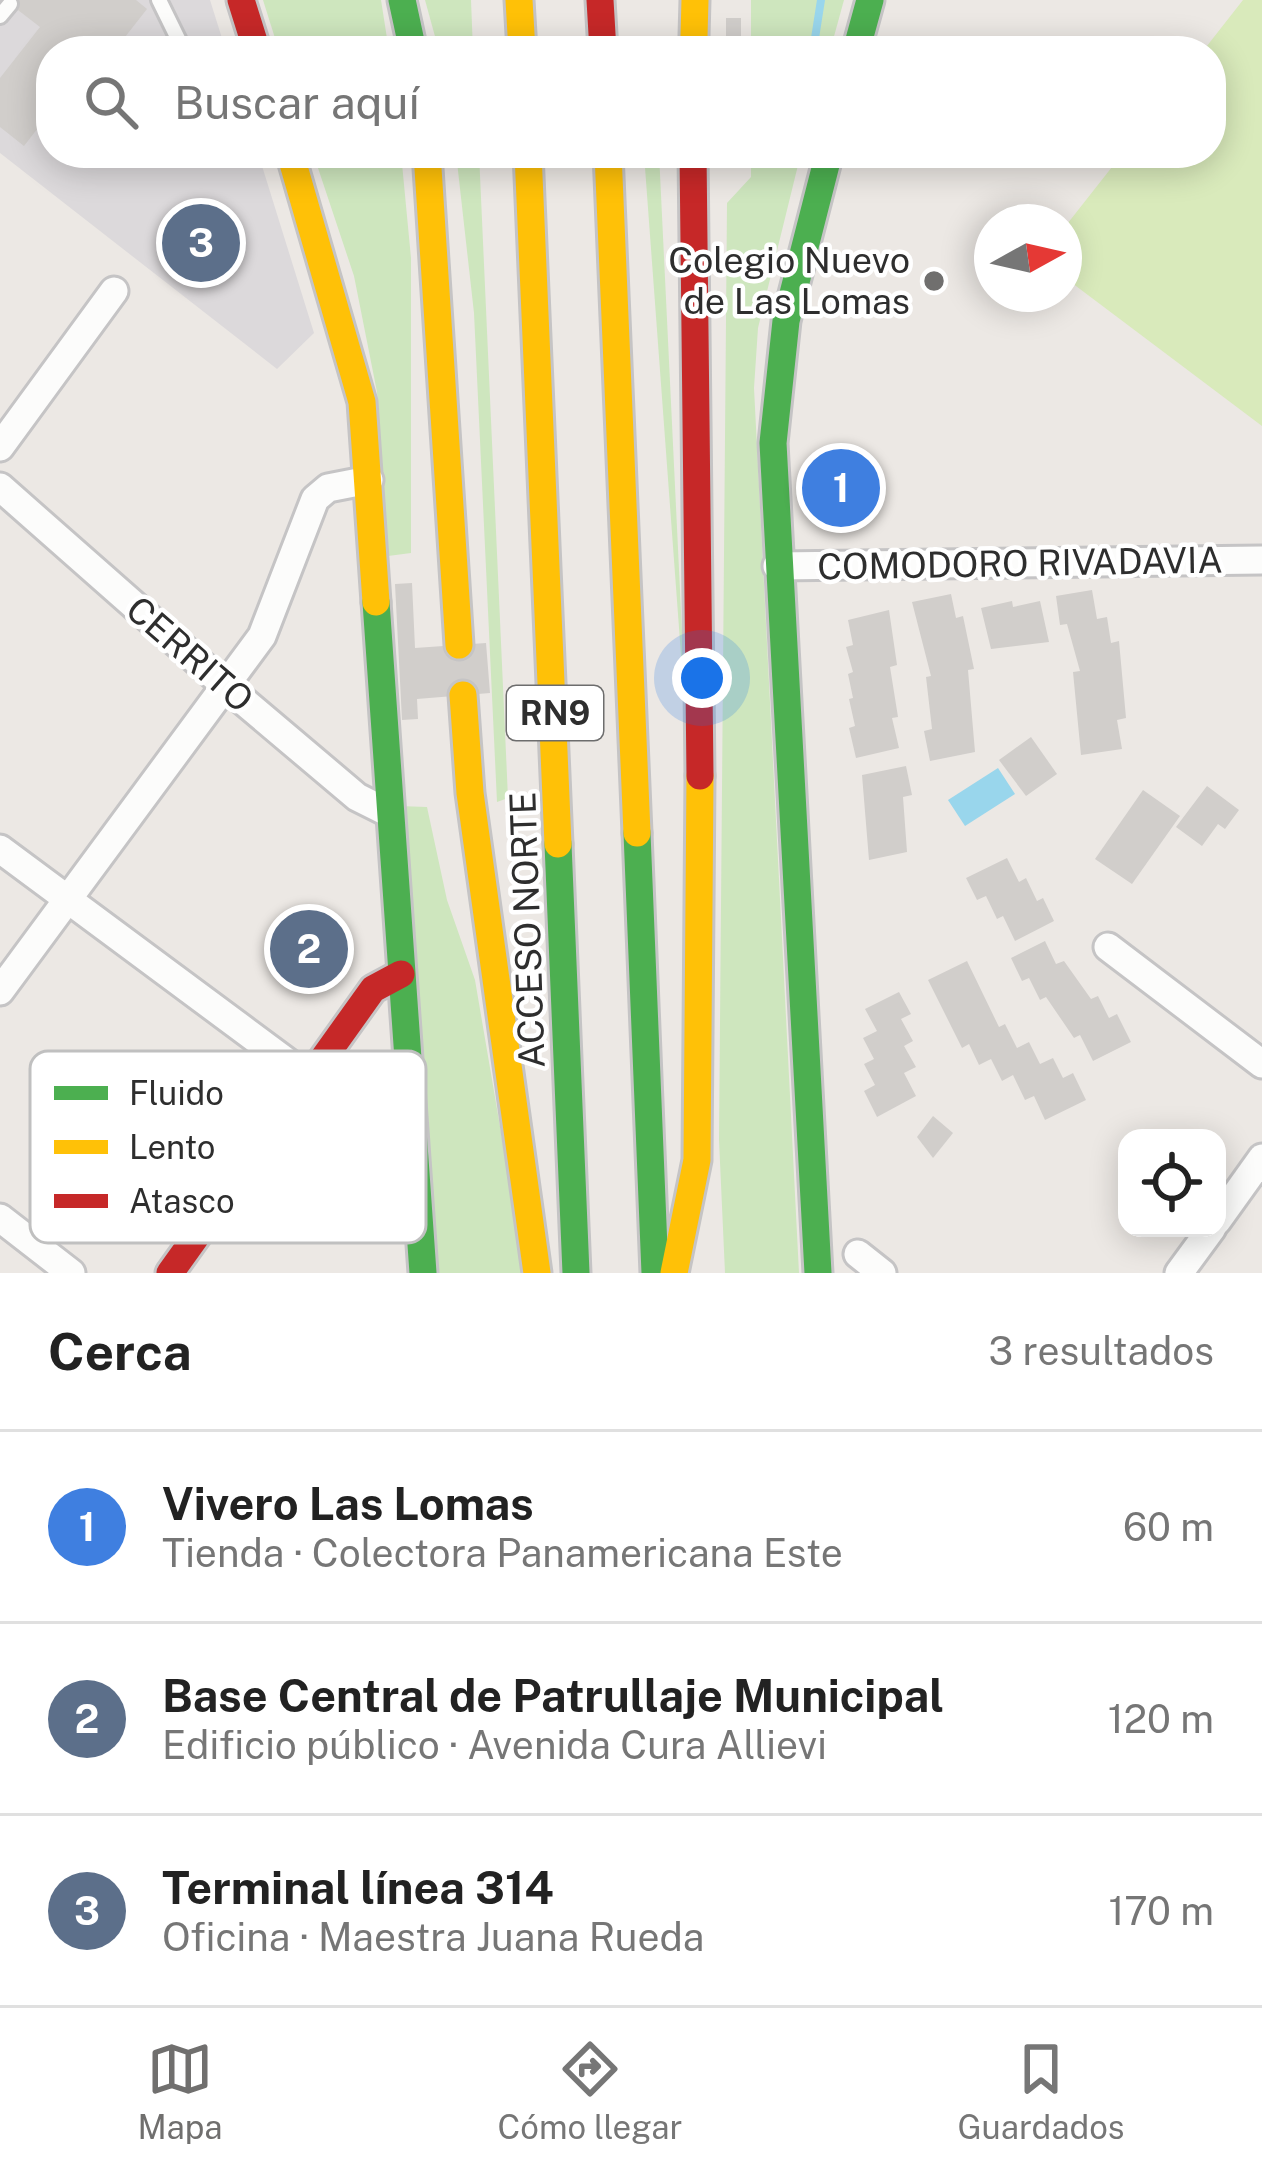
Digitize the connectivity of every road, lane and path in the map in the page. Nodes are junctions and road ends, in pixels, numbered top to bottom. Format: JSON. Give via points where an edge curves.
{"nodes":[{"id":1,"x":159,"y":0,"type":"edge"},
{"id":2,"x":241,"y":0,"type":"edge"},
{"id":3,"x":402,"y":0,"type":"edge"},
{"id":4,"x":520,"y":0,"type":"edge"},
{"id":5,"x":600,"y":0,"type":"edge"},
{"id":6,"x":695,"y":0,"type":"edge"},
{"id":7,"x":870,"y":0,"type":"edge"},
{"id":8,"x":177,"y":36,"type":"edge"},
{"id":9,"x":250,"y":36,"type":"edge"},
{"id":10,"x":409,"y":36,"type":"edge"},
{"id":11,"x":521,"y":36,"type":"edge"},
{"id":12,"x":602,"y":36,"type":"edge"},
{"id":13,"x":694,"y":36,"type":"dead end"},
{"id":14,"x":860,"y":36,"type":"edge"},
{"id":15,"x":295,"y":168,"type":"edge"},
{"id":16,"x":429,"y":168,"type":"edge"},
{"id":17,"x":529,"y":168,"type":"edge"},
{"id":18,"x":609,"y":168,"type":"edge"},
{"id":19,"x":693,"y":168,"type":"edge"},
{"id":20,"x":825,"y":168,"type":"edge"},
{"id":21,"x":114,"y":291,"type":"dead end"},
{"id":22,"x":0,"y":447,"type":"edge"},
{"id":23,"x":369,"y":480,"type":"junction"},
{"id":24,"x":0,"y":487,"type":"edge"},
{"id":25,"x":1262,"y":560,"type":"edge"},
{"id":26,"x":778,"y":566,"type":"junction"},
{"id":27,"x":459,"y":645,"type":"dead end"},
{"id":28,"x":228,"y":688,"type":"junction"},
{"id":29,"x":463,"y":695,"type":"dead end"},
{"id":30,"x":388,"y":812,"type":"junction"},
{"id":31,"x":0,"y":849,"type":"edge"},
{"id":32,"x":67,"y":901,"type":"junction"},
{"id":33,"x":1108,"y":946,"type":"dead end"},
{"id":34,"x":401,"y":974,"type":"junction"},
{"id":35,"x":0,"y":991,"type":"edge"},
{"id":36,"x":272,"y":1051,"type":"edge"},
{"id":37,"x":329,"y":1051,"type":"edge"},
{"id":38,"x":407,"y":1051,"type":"edge"},
{"id":39,"x":1262,"y":1064,"type":"edge"},
{"id":40,"x":1262,"y":1159,"type":"edge"},
{"id":41,"x":1226,"y":1208,"type":"edge"},
{"id":42,"x":0,"y":1218,"type":"edge"},
{"id":43,"x":1205,"y":1237,"type":"edge"},
{"id":44,"x":30,"y":1241,"type":"edge"},
{"id":45,"x":32,"y":1243,"type":"edge"},
{"id":46,"x":192,"y":1243,"type":"edge"},
{"id":47,"x":421,"y":1243,"type":"edge"},
{"id":48,"x":858,"y":1254,"type":"dead end"},
{"id":49,"x":71,"y":1273,"type":"edge"},
{"id":50,"x":170,"y":1273,"type":"edge"},
{"id":51,"x":423,"y":1273,"type":"edge"},
{"id":52,"x":537,"y":1273,"type":"edge"},
{"id":53,"x":576,"y":1273,"type":"edge"},
{"id":54,"x":655,"y":1273,"type":"edge"},
{"id":55,"x":674,"y":1273,"type":"edge"},
{"id":56,"x":818,"y":1273,"type":"edge"},
{"id":57,"x":882,"y":1273,"type":"edge"},
{"id":58,"x":1179,"y":1273,"type":"edge"}],
"edges":[{"from":1,"to":8,"type":"lane"},
{"from":2,"to":9,"type":"main road"},
{"from":3,"to":10,"type":"main road"},
{"from":4,"to":11,"type":"main road"},
{"from":5,"to":12,"type":"main road"},
{"from":6,"to":13,"type":"main road"},
{"from":7,"to":14,"type":"main road"},
{"from":15,"to":23,"type":"main road","via":[[353,357]]},
{"from":16,"to":27,"type":"main road"},
{"from":17,"to":53,"type":"main road","name":"ACCESO NORTE","number":"RN9"},
{"from":18,"to":54,"type":"main road","number":"RN9"},
{"from":19,"to":55,"type":"main road","via":[[697,1160]]},
{"from":20,"to":26,"type":"main road","via":[[790,298],[775,403]]},
{"from":21,"to":22,"type":"street"},
{"from":23,"to":28,"type":"street","via":[[328,488],[315,499],[276,610]]},
{"from":23,"to":30,"type":"main road"},
{"from":24,"to":28,"type":"street","name":"CERRITO"},
{"from":25,"to":26,"type":"street","name":"COMODORO RIVADAVIA"},
{"from":26,"to":56,"type":"main road"},
{"from":28,"to":30,"type":"street","name":"CERRITO","via":[[357,796]]},
{"from":28,"to":32,"type":"street"},
{"from":29,"to":52,"type":"main road"},
{"from":30,"to":34,"type":"main road"},
{"from":31,"to":32,"type":"street"},
{"from":32,"to":35,"type":"street"},
{"from":32,"to":36,"type":"street"},
{"from":33,"to":39,"type":"street"},
{"from":34,"to":37,"type":"main road","via":[[373,988]]},
{"from":34,"to":38,"type":"main road"},
{"from":40,"to":41,"type":"street"},
{"from":42,"to":44,"type":"street"},
{"from":43,"to":58,"type":"street"},
{"from":45,"to":49,"type":"street"},
{"from":46,"to":50,"type":"main road"},
{"from":47,"to":51,"type":"main road"},
{"from":48,"to":57,"type":"street"}]}
